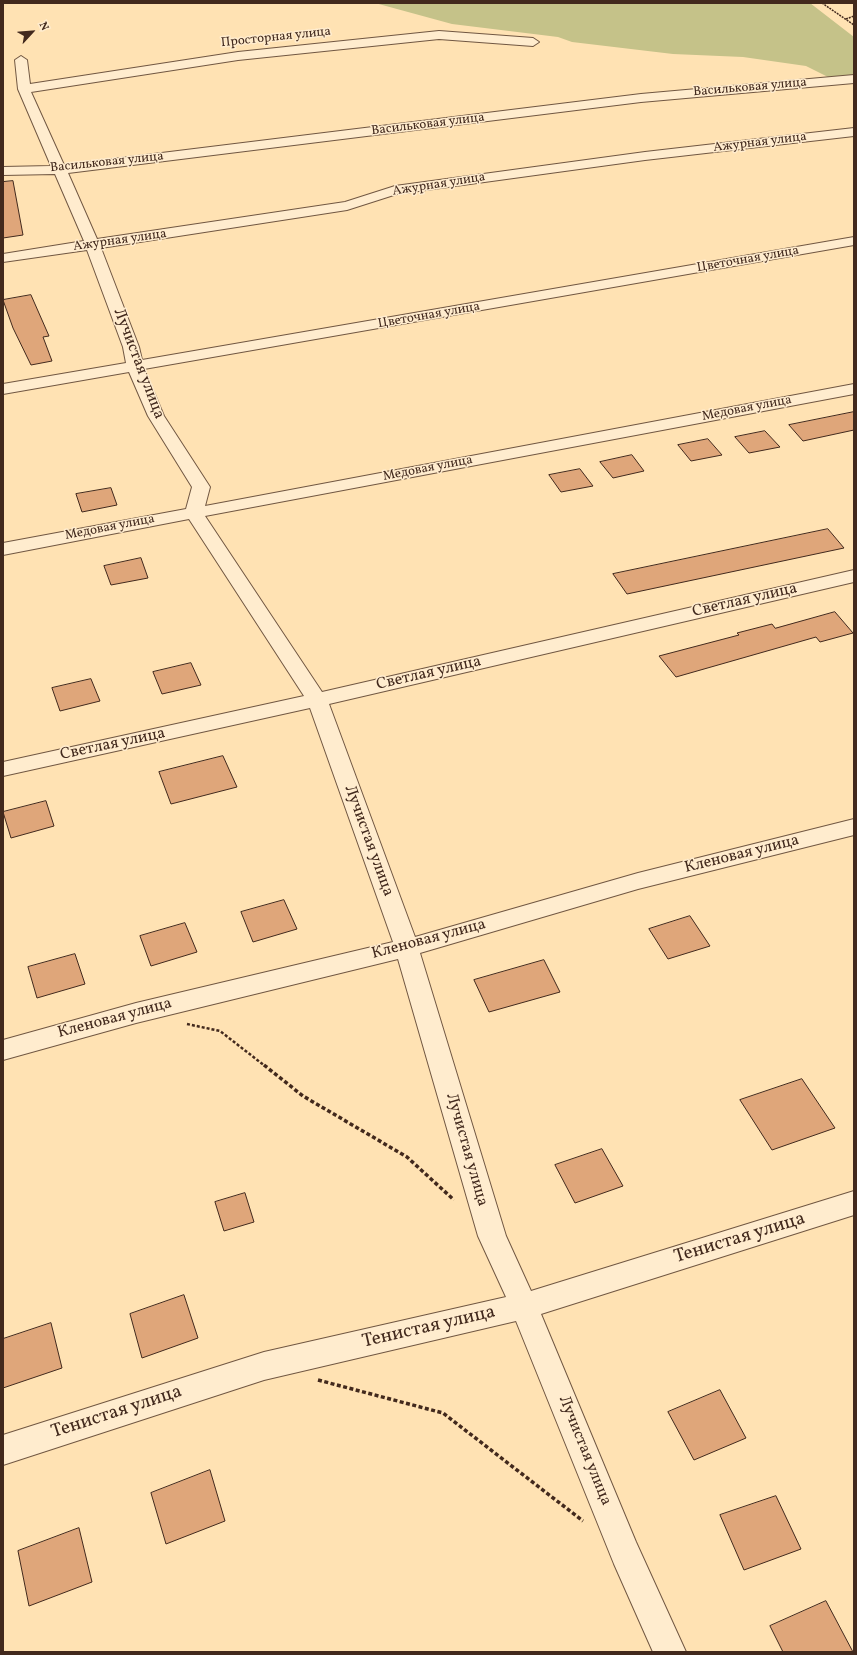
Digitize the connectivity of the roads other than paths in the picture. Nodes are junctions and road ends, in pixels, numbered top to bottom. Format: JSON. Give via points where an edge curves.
{"nodes":[{"id":1,"x":533,"y":42,"type":"dead end"},
{"id":2,"x":21,"y":60,"type":"dead end"},
{"id":3,"x":854,"y":79,"type":"edge"},
{"id":4,"x":24,"y":89,"type":"junction"},
{"id":5,"x":854,"y":132,"type":"edge"},
{"id":6,"x":59,"y":170,"type":"junction"},
{"id":7,"x":3,"y":171,"type":"edge"},
{"id":8,"x":854,"y":241,"type":"edge"},
{"id":9,"x":92,"y":246,"type":"junction"},
{"id":10,"x":3,"y":258,"type":"edge"},
{"id":11,"x":135,"y":367,"type":"junction"},
{"id":12,"x":3,"y":389,"type":"edge"},
{"id":13,"x":854,"y":389,"type":"edge"},
{"id":14,"x":194,"y":512,"type":"junction"},
{"id":15,"x":3,"y":549,"type":"edge"},
{"id":16,"x":854,"y":576,"type":"edge"},
{"id":17,"x":317,"y":700,"type":"junction"},
{"id":18,"x":3,"y":769,"type":"edge"},
{"id":19,"x":854,"y":827,"type":"edge"},
{"id":20,"x":407,"y":948,"type":"junction"},
{"id":21,"x":3,"y":1050,"type":"edge"},
{"id":22,"x":854,"y":1203,"type":"edge"},
{"id":23,"x":524,"y":1306,"type":"junction"},
{"id":24,"x":3,"y":1450,"type":"edge"},
{"id":25,"x":670,"y":1652,"type":"edge"}],
"edges":[{"from":1,"to":4,"type":"street","name":"Просторная улица","via":[[439,35],[238,56]]},
{"from":2,"to":4,"type":"street","name":"Лучистая улица"},
{"from":3,"to":6,"type":"street","name":"Васильковая улица","via":[[641,98]]},
{"from":4,"to":6,"type":"street","name":"Лучистая улица"},
{"from":5,"to":9,"type":"street","name":"Ажурная улица","via":[[645,156],[395,190],[347,206]]},
{"from":6,"to":7,"type":"street","name":"Васильковая улица"},
{"from":6,"to":9,"type":"street","name":"Лучистая улица"},
{"from":8,"to":11,"type":"street","name":"Цветочная улица"},
{"from":9,"to":10,"type":"street","name":"Ажурная улица"},
{"from":9,"to":11,"type":"street","name":"Лучистая улица","via":[[131,347]]},
{"from":11,"to":12,"type":"street","name":"Цветочная улица"},
{"from":11,"to":14,"type":"street","name":"Лучистая улица","via":[[156,416],[201,487]]},
{"from":13,"to":14,"type":"street","name":"Медовая улица"},
{"from":14,"to":15,"type":"street","name":"Медовая улица"},
{"from":14,"to":17,"type":"street","name":"Лучистая улица"},
{"from":16,"to":17,"type":"street","name":"Светлая улица"},
{"from":17,"to":18,"type":"street","name":"Светлая улица"},
{"from":17,"to":20,"type":"street","name":"Лучистая улица"},
{"from":19,"to":20,"type":"street","name":"Кленовая улица","via":[[638,881]]},
{"from":20,"to":21,"type":"street","name":"Кленовая улица","via":[[136,1013]]},
{"from":20,"to":23,"type":"street","name":"Лучистая улица","via":[[492,1236]]},
{"from":22,"to":23,"type":"street","name":"Тенистая улица"},
{"from":23,"to":24,"type":"street","name":"Тенистая улица","via":[[264,1366]]},
{"from":23,"to":25,"type":"street","name":"Лучистая улица","via":[[625,1553]]}]}
